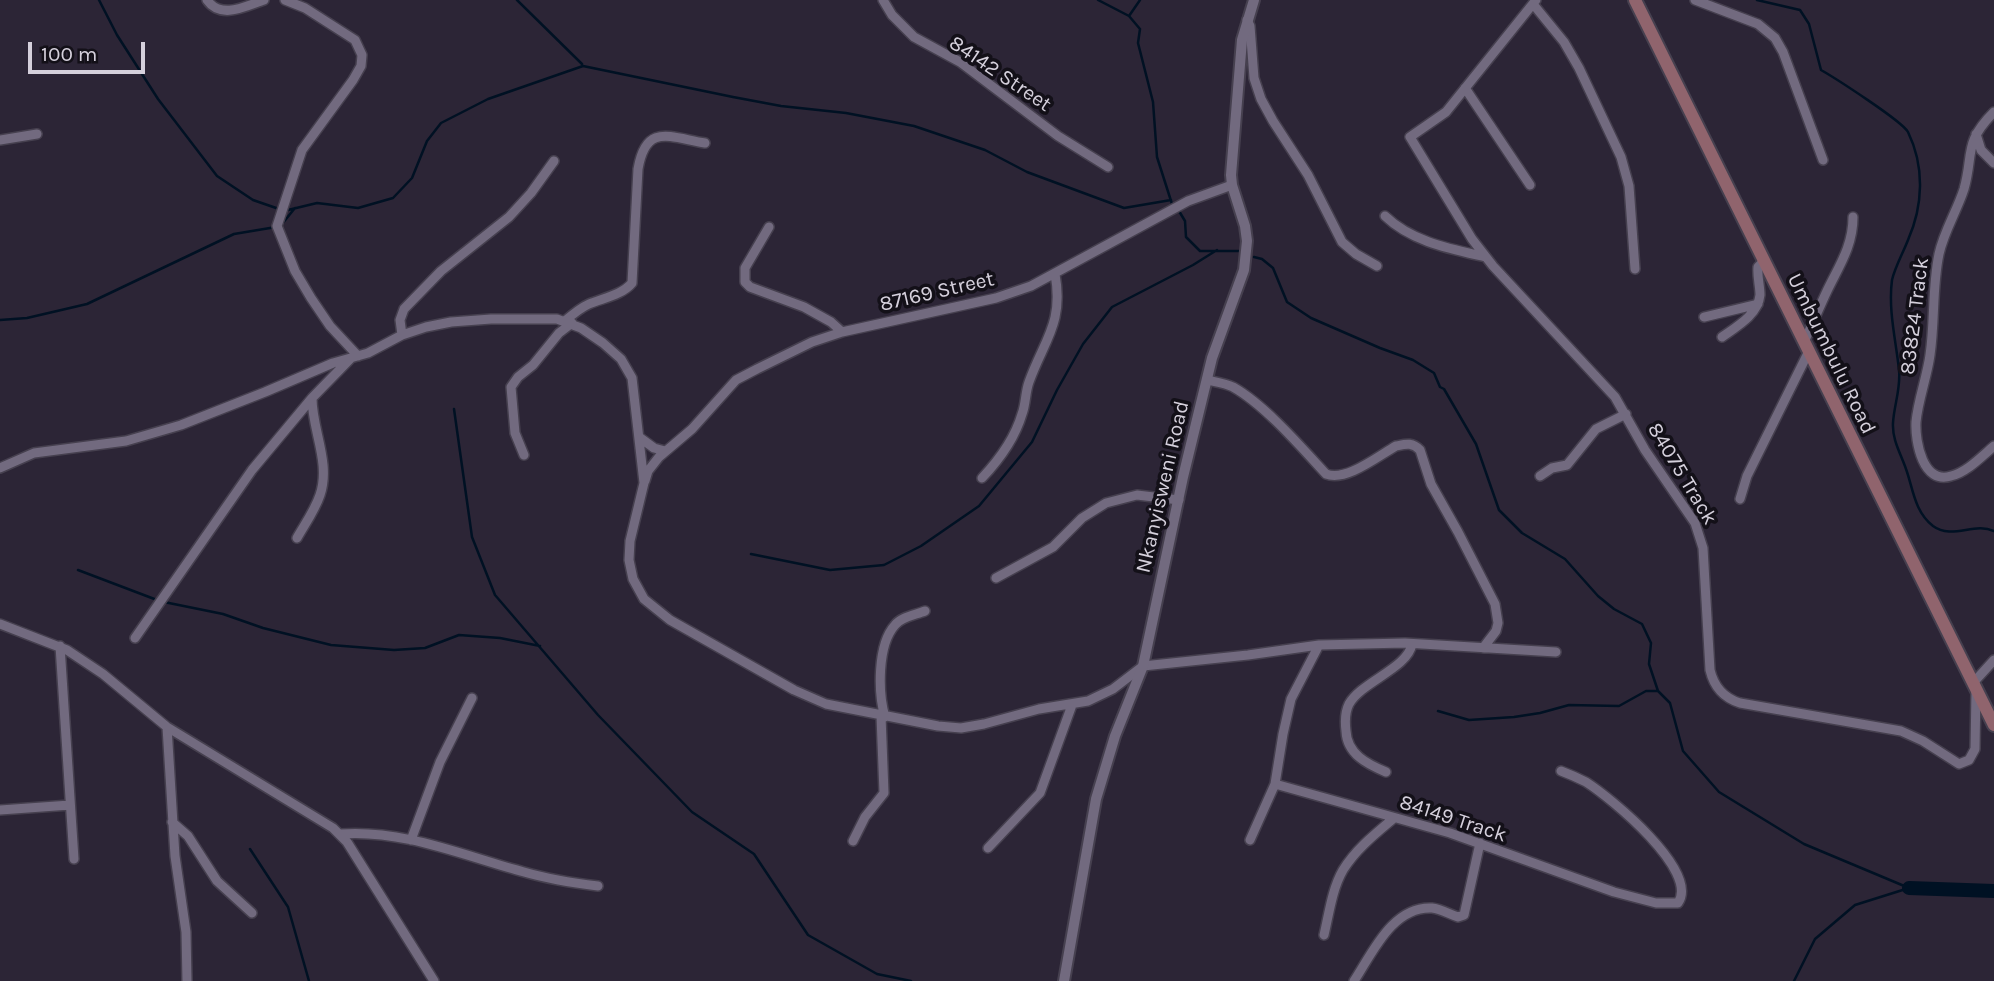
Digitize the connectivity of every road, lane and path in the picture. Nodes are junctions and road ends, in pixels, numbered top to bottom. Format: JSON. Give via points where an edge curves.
{"nodes":[{"id":1,"x":207,"y":0,"type":"edge"},
{"id":2,"x":264,"y":0,"type":"edge"},
{"id":3,"x":285,"y":0,"type":"edge"},
{"id":4,"x":883,"y":0,"type":"edge"},
{"id":5,"x":1254,"y":0,"type":"edge"},
{"id":6,"x":1635,"y":0,"type":"edge"},
{"id":7,"x":1695,"y":0,"type":"edge"},
{"id":8,"x":1535,"y":2,"type":"edge"},
{"id":9,"x":1247,"y":19,"type":"junction"},
{"id":10,"x":1465,"y":88,"type":"junction"},
{"id":11,"x":1994,"y":112,"type":"edge"},
{"id":12,"x":37,"y":134,"type":"dead end"},
{"id":13,"x":1976,"y":134,"type":"junction"},
{"id":14,"x":0,"y":140,"type":"edge"},
{"id":15,"x":705,"y":143,"type":"dead end"},
{"id":16,"x":1823,"y":160,"type":"dead end"},
{"id":17,"x":554,"y":161,"type":"dead end"},
{"id":18,"x":1994,"y":163,"type":"edge"},
{"id":19,"x":1108,"y":167,"type":"dead end"},
{"id":20,"x":1232,"y":185,"type":"junction"},
{"id":21,"x":1530,"y":185,"type":"dead end"},
{"id":22,"x":1385,"y":216,"type":"dead end"},
{"id":23,"x":1853,"y":217,"type":"dead end"},
{"id":24,"x":769,"y":227,"type":"dead end"},
{"id":25,"x":1486,"y":257,"type":"junction"},
{"id":26,"x":1764,"y":261,"type":"junction"},
{"id":27,"x":1377,"y":265,"type":"dead end"},
{"id":28,"x":1635,"y":269,"type":"dead end"},
{"id":29,"x":1055,"y":274,"type":"junction"},
{"id":30,"x":1758,"y":304,"type":"junction"},
{"id":31,"x":1704,"y":317,"type":"dead end"},
{"id":32,"x":568,"y":322,"type":"junction"},
{"id":33,"x":842,"y":332,"type":"junction"},
{"id":34,"x":402,"y":335,"type":"junction"},
{"id":35,"x":1723,"y":337,"type":"dead end"},
{"id":36,"x":1806,"y":347,"type":"junction"},
{"id":37,"x":354,"y":357,"type":"junction"},
{"id":38,"x":1207,"y":380,"type":"junction"},
{"id":39,"x":312,"y":398,"type":"junction"},
{"id":40,"x":1626,"y":414,"type":"junction"},
{"id":41,"x":639,"y":437,"type":"junction"},
{"id":42,"x":1994,"y":446,"type":"edge"},
{"id":43,"x":665,"y":451,"type":"junction"},
{"id":44,"x":524,"y":455,"type":"dead end"},
{"id":45,"x":0,"y":468,"type":"edge"},
{"id":46,"x":1540,"y":476,"type":"dead end"},
{"id":47,"x":982,"y":478,"type":"dead end"},
{"id":48,"x":644,"y":483,"type":"junction"},
{"id":49,"x":1740,"y":499,"type":"dead end"},
{"id":50,"x":1179,"y":500,"type":"junction"},
{"id":51,"x":297,"y":538,"type":"dead end"},
{"id":52,"x":996,"y":578,"type":"dead end"},
{"id":53,"x":925,"y":611,"type":"dead end"},
{"id":54,"x":0,"y":624,"type":"edge"},
{"id":55,"x":135,"y":638,"type":"dead end"},
{"id":56,"x":1412,"y":643,"type":"junction"},
{"id":57,"x":1319,"y":645,"type":"junction"},
{"id":58,"x":60,"y":646,"type":"junction"},
{"id":59,"x":1483,"y":648,"type":"junction"},
{"id":60,"x":1556,"y":652,"type":"dead end"},
{"id":61,"x":1994,"y":660,"type":"edge"},
{"id":62,"x":1143,"y":666,"type":"junction"},
{"id":63,"x":1974,"y":686,"type":"junction"},
{"id":64,"x":472,"y":698,"type":"dead end"},
{"id":65,"x":1072,"y":705,"type":"junction"},
{"id":66,"x":883,"y":716,"type":"junction"},
{"id":67,"x":1994,"y":725,"type":"edge"},
{"id":68,"x":167,"y":727,"type":"junction"},
{"id":69,"x":1561,"y":771,"type":"dead end"},
{"id":70,"x":1386,"y":772,"type":"dead end"},
{"id":71,"x":1275,"y":784,"type":"junction"},
{"id":72,"x":70,"y":805,"type":"junction"},
{"id":73,"x":0,"y":810,"type":"edge"},
{"id":74,"x":1394,"y":818,"type":"junction"},
{"id":75,"x":172,"y":822,"type":"junction"},
{"id":76,"x":340,"y":834,"type":"junction"},
{"id":77,"x":411,"y":840,"type":"junction"},
{"id":78,"x":1250,"y":840,"type":"dead end"},
{"id":79,"x":853,"y":841,"type":"dead end"},
{"id":80,"x":1480,"y":843,"type":"junction"},
{"id":81,"x":988,"y":848,"type":"dead end"},
{"id":82,"x":74,"y":859,"type":"dead end"},
{"id":83,"x":598,"y":886,"type":"dead end"},
{"id":84,"x":252,"y":913,"type":"dead end"},
{"id":85,"x":1324,"y":935,"type":"dead end"},
{"id":86,"x":187,"y":981,"type":"edge"},
{"id":87,"x":434,"y":981,"type":"edge"},
{"id":88,"x":1064,"y":981,"type":"edge"},
{"id":89,"x":1354,"y":981,"type":"edge"}],
"edges":[{"from":1,"to":2,"type":"street","via":[[223,11]]},
{"from":3,"to":37,"type":"street","via":[[355,40],[362,55],[353,80],[302,150],[277,226],[295,271]]},
{"from":4,"to":19,"type":"street","name":"84142 Street","via":[[891,15],[914,37],[960,62],[1058,136]]},
{"from":5,"to":9,"type":"street","name":"Nkanyisweni Road"},
{"from":6,"to":26,"type":"main road","name":"Umbumbulu Road"},
{"from":7,"to":16,"type":"street","via":[[1758,23],[1775,38]]},
{"from":8,"to":10,"type":"street"},
{"from":8,"to":28,"type":"street","via":[[1579,68],[1621,157],[1629,186]]},
{"from":9,"to":20,"type":"street","name":"Nkanyisweni Road","via":[[1239,60]]},
{"from":9,"to":27,"type":"street","via":[[1261,99],[1342,242]]},
{"from":10,"to":21,"type":"street"},
{"from":10,"to":25,"type":"street","name":"84075 Track","via":[[1446,112],[1410,137]]},
{"from":11,"to":13,"type":"street"},
{"from":12,"to":14,"type":"street"},
{"from":13,"to":18,"type":"street"},
{"from":13,"to":42,"type":"street","name":"83824 Track","via":[[1968,155],[1964,191],[1940,250],[1930,357],[1916,430],[1924,462],[1941,477],[1964,470]]},
{"from":15,"to":32,"type":"street","via":[[662,136],[645,144],[638,169],[632,283],[586,305]]},
{"from":17,"to":34,"type":"street","via":[[509,217],[441,271],[404,309]]},
{"from":20,"to":29,"type":"street","name":"87169 Street","via":[[1188,201]]},
{"from":20,"to":38,"type":"street","name":"Nkanyisweni Road","via":[[1245,226],[1246,260]]},
{"from":22,"to":25,"type":"street","via":[[1425,240]]},
{"from":23,"to":36,"type":"street","via":[[1846,256]]},
{"from":24,"to":33,"type":"street","via":[[745,268],[745,282],[812,311]]},
{"from":25,"to":40,"type":"street","name":"84075 Track"},
{"from":26,"to":30,"type":"street","via":[[1758,267]]},
{"from":26,"to":36,"type":"main road","name":"Umbumbulu Road"},
{"from":29,"to":33,"type":"street","name":"87169 Street","via":[[996,298]]},
{"from":29,"to":47,"type":"street","via":[[1055,319],[1029,382],[1023,413]]},
{"from":30,"to":31,"type":"street"},
{"from":30,"to":35,"type":"street"},
{"from":32,"to":34,"type":"street","via":[[524,318],[460,321]]},
{"from":32,"to":41,"type":"street","via":[[603,343],[625,364],[632,378]]},
{"from":32,"to":44,"type":"street","via":[[512,387],[515,433]]},
{"from":33,"to":43,"type":"street","name":"87169 Street","via":[[743,376]]},
{"from":34,"to":37,"type":"street"},
{"from":36,"to":49,"type":"street"},
{"from":36,"to":63,"type":"main road","name":"Umbumbulu Road"},
{"from":37,"to":39,"type":"street"},
{"from":37,"to":45,"type":"street","via":[[171,428],[126,441],[41,452]]},
{"from":38,"to":50,"type":"street","name":"Nkanyisweni Road"},
{"from":38,"to":59,"type":"street","via":[[1227,384],[1248,398],[1332,476],[1345,475],[1396,446],[1416,446],[1430,484],[1491,594],[1498,623]]},
{"from":39,"to":51,"type":"street","via":[[324,476],[318,500]]},
{"from":39,"to":55,"type":"street","via":[[245,479]]},
{"from":40,"to":46,"type":"street","via":[[1596,429],[1567,465]]},
{"from":40,"to":63,"type":"street","name":"84075 Track","via":[[1700,534],[1710,670],[1726,697],[1901,731],[1959,764],[1969,760],[1975,748]]},
{"from":41,"to":43,"type":"street"},
{"from":41,"to":48,"type":"street"},
{"from":43,"to":48,"type":"street","name":"87169 Street"},
{"from":48,"to":66,"type":"street","via":[[629,560],[638,589],[652,608],[813,699]]},
{"from":50,"to":52,"type":"street","via":[[1137,495],[1106,503],[1082,518],[1053,547]]},
{"from":50,"to":62,"type":"street","name":"Nkanyisweni Road"},
{"from":53,"to":66,"type":"street","via":[[901,620],[890,633],[880,685]]},
{"from":54,"to":58,"type":"street"},
{"from":56,"to":57,"type":"street"},
{"from":56,"to":59,"type":"street"},
{"from":56,"to":70,"type":"street","via":[[1407,656],[1353,699],[1346,713],[1348,744],[1363,761]]},
{"from":57,"to":62,"type":"street"},
{"from":57,"to":71,"type":"street","via":[[1291,699]]},
{"from":58,"to":68,"type":"street","via":[[103,674]]},
{"from":58,"to":72,"type":"street"},
{"from":59,"to":60,"type":"street"},
{"from":61,"to":63,"type":"street"},
{"from":62,"to":65,"type":"street","via":[[1101,696]]},
{"from":62,"to":88,"type":"street","name":"Nkanyisweni Road","via":[[1096,800]]},
{"from":63,"to":67,"type":"main road","name":"Umbumbulu Road"},
{"from":64,"to":77,"type":"street","via":[[440,762]]},
{"from":65,"to":66,"type":"street","via":[[961,728]]},
{"from":65,"to":81,"type":"street","via":[[1040,793]]},
{"from":66,"to":79,"type":"street","via":[[884,793],[864,817]]},
{"from":68,"to":75,"type":"street"},
{"from":68,"to":76,"type":"street"},
{"from":69,"to":80,"type":"street","name":"84149 Track","via":[[1606,797],[1668,858],[1682,886],[1678,903],[1657,903],[1614,892]]},
{"from":71,"to":74,"type":"street","name":"84149 Track"},
{"from":71,"to":78,"type":"street"},
{"from":72,"to":73,"type":"street"},
{"from":72,"to":82,"type":"street"},
{"from":74,"to":80,"type":"street","name":"84149 Track"},
{"from":74,"to":85,"type":"street","via":[[1365,843],[1342,872]]},
{"from":75,"to":84,"type":"street","via":[[188,836],[218,881]]},
{"from":75,"to":86,"type":"street"},
{"from":76,"to":77,"type":"street"},
{"from":76,"to":87,"type":"street"},
{"from":77,"to":83,"type":"street","via":[[545,878]]},
{"from":80,"to":89,"type":"street","via":[[1462,916],[1427,908],[1406,915],[1387,931]]}]}
